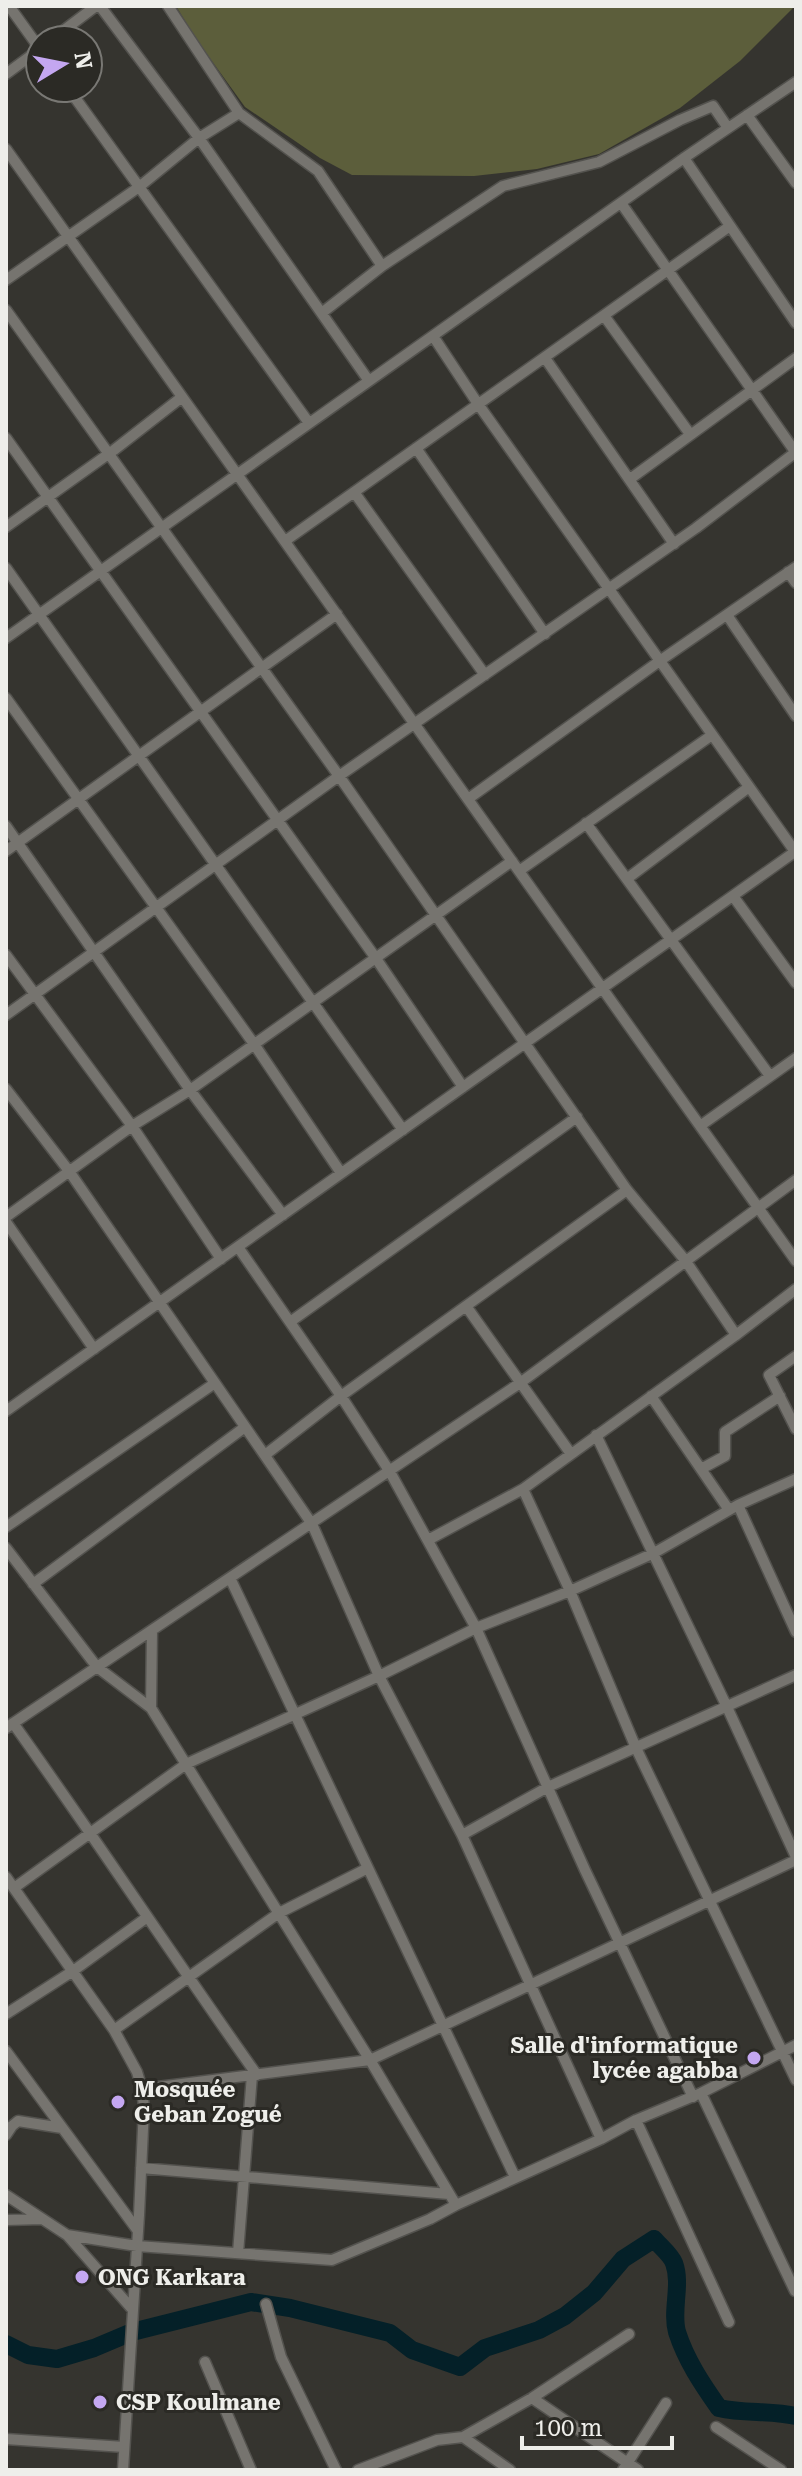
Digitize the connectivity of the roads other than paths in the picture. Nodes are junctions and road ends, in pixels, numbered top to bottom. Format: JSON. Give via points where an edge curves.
{"nodes":[{"id":1,"x":9,"y":6,"type":"edge"},
{"id":2,"x":98,"y":6,"type":"edge"},
{"id":3,"x":168,"y":6,"type":"edge"},
{"id":4,"x":73,"y":24,"type":"edge"},
{"id":5,"x":24,"y":27,"type":"edge"},
{"id":6,"x":24,"y":61,"type":"edge"},
{"id":7,"x":6,"y":74,"type":"edge"},
{"id":8,"x":796,"y":82,"type":"edge"},
{"id":9,"x":79,"y":104,"type":"edge"},
{"id":10,"x":239,"y":113,"type":"junction"},
{"id":11,"x":747,"y":115,"type":"junction"},
{"id":12,"x":728,"y":128,"type":"junction"},
{"id":13,"x":199,"y":138,"type":"junction"},
{"id":14,"x":6,"y":149,"type":"edge"},
{"id":15,"x":684,"y":158,"type":"junction"},
{"id":16,"x":796,"y":183,"type":"edge"},
{"id":17,"x":139,"y":187,"type":"junction"},
{"id":18,"x":621,"y":203,"type":"junction"},
{"id":19,"x":730,"y":226,"type":"junction"},
{"id":20,"x":68,"y":236,"type":"junction"},
{"id":21,"x":382,"y":266,"type":"junction"},
{"id":22,"x":668,"y":270,"type":"junction"},
{"id":23,"x":6,"y":280,"type":"edge"},
{"id":24,"x":6,"y":310,"type":"edge"},
{"id":25,"x":323,"y":312,"type":"junction"},
{"id":26,"x":605,"y":317,"type":"junction"},
{"id":27,"x":796,"y":323,"type":"edge"},
{"id":28,"x":433,"y":336,"type":"junction"},
{"id":29,"x":545,"y":358,"type":"junction"},
{"id":30,"x":796,"y":358,"type":"edge"},
{"id":31,"x":369,"y":381,"type":"junction"},
{"id":32,"x":752,"y":389,"type":"junction"},
{"id":33,"x":182,"y":397,"type":"junction"},
{"id":34,"x":478,"y":404,"type":"junction"},
{"id":35,"x":309,"y":423,"type":"junction"},
{"id":36,"x":690,"y":434,"type":"junction"},
{"id":37,"x":6,"y":438,"type":"edge"},
{"id":38,"x":416,"y":448,"type":"junction"},
{"id":39,"x":796,"y":452,"type":"edge"},
{"id":40,"x":110,"y":453,"type":"junction"},
{"id":41,"x":237,"y":474,"type":"junction"},
{"id":42,"x":630,"y":479,"type":"junction"},
{"id":43,"x":354,"y":492,"type":"junction"},
{"id":44,"x":48,"y":496,"type":"junction"},
{"id":45,"x":6,"y":527,"type":"edge"},
{"id":46,"x":162,"y":528,"type":"junction"},
{"id":47,"x":285,"y":541,"type":"junction"},
{"id":48,"x":674,"y":544,"type":"junction"},
{"id":49,"x":6,"y":568,"type":"edge"},
{"id":50,"x":792,"y":569,"type":"edge"},
{"id":51,"x":101,"y":571,"type":"junction"},
{"id":52,"x":796,"y":583,"type":"edge"},
{"id":53,"x":610,"y":587,"type":"junction"},
{"id":54,"x":337,"y":614,"type":"junction"},
{"id":55,"x":39,"y":615,"type":"junction"},
{"id":56,"x":727,"y":615,"type":"junction"},
{"id":57,"x":545,"y":634,"type":"junction"},
{"id":58,"x":6,"y":638,"type":"edge"},
{"id":59,"x":661,"y":660,"type":"junction"},
{"id":60,"x":261,"y":668,"type":"junction"},
{"id":61,"x":485,"y":675,"type":"junction"},
{"id":62,"x":6,"y":698,"type":"edge"},
{"id":63,"x":200,"y":710,"type":"junction"},
{"id":64,"x":796,"y":716,"type":"edge"},
{"id":65,"x":414,"y":724,"type":"junction"},
{"id":66,"x":712,"y":735,"type":"junction"},
{"id":67,"x":139,"y":757,"type":"junction"},
{"id":68,"x":339,"y":776,"type":"junction"},
{"id":69,"x":749,"y":787,"type":"junction"},
{"id":70,"x":79,"y":799,"type":"junction"},
{"id":71,"x":468,"y":799,"type":"junction"},
{"id":72,"x":278,"y":820,"type":"junction"},
{"id":73,"x":586,"y":823,"type":"junction"},
{"id":74,"x":6,"y":826,"type":"edge"},
{"id":75,"x":18,"y":843,"type":"junction"},
{"id":76,"x":6,"y":851,"type":"edge"},
{"id":77,"x":796,"y":852,"type":"edge"},
{"id":78,"x":216,"y":864,"type":"junction"},
{"id":79,"x":515,"y":866,"type":"junction"},
{"id":80,"x":628,"y":878,"type":"junction"},
{"id":81,"x":733,"y":896,"type":"junction"},
{"id":82,"x":156,"y":906,"type":"junction"},
{"id":83,"x":435,"y":915,"type":"junction"},
{"id":84,"x":671,"y":939,"type":"junction"},
{"id":85,"x":95,"y":951,"type":"junction"},
{"id":86,"x":6,"y":955,"type":"edge"},
{"id":87,"x":375,"y":957,"type":"junction"},
{"id":88,"x":796,"y":983,"type":"edge"},
{"id":89,"x":602,"y":988,"type":"junction"},
{"id":90,"x":35,"y":995,"type":"junction"},
{"id":91,"x":312,"y":1001,"type":"junction"},
{"id":92,"x":6,"y":1015,"type":"edge"},
{"id":93,"x":524,"y":1043,"type":"junction"},
{"id":94,"x":254,"y":1044,"type":"junction"},
{"id":95,"x":796,"y":1058,"type":"edge"},
{"id":96,"x":770,"y":1076,"type":"junction"},
{"id":97,"x":463,"y":1087,"type":"junction"},
{"id":98,"x":6,"y":1089,"type":"edge"},
{"id":99,"x":190,"y":1090,"type":"junction"},
{"id":100,"x":577,"y":1117,"type":"junction"},
{"id":101,"x":132,"y":1126,"type":"junction"},
{"id":102,"x":700,"y":1126,"type":"junction"},
{"id":103,"x":403,"y":1130,"type":"junction"},
{"id":104,"x":69,"y":1171,"type":"junction"},
{"id":105,"x":341,"y":1173,"type":"junction"},
{"id":106,"x":796,"y":1180,"type":"edge"},
{"id":107,"x":627,"y":1190,"type":"junction"},
{"id":108,"x":757,"y":1207,"type":"junction"},
{"id":109,"x":283,"y":1215,"type":"junction"},
{"id":110,"x":6,"y":1219,"type":"edge"},
{"id":111,"x":238,"y":1247,"type":"junction"},
{"id":112,"x":221,"y":1259,"type":"junction"},
{"id":113,"x":685,"y":1260,"type":"junction"},
{"id":114,"x":796,"y":1261,"type":"edge"},
{"id":115,"x":796,"y":1289,"type":"edge"},
{"id":116,"x":159,"y":1303,"type":"junction"},
{"id":117,"x":466,"y":1306,"type":"junction"},
{"id":118,"x":290,"y":1322,"type":"junction"},
{"id":119,"x":736,"y":1335,"type":"junction"},
{"id":120,"x":94,"y":1349,"type":"junction"},
{"id":121,"x":796,"y":1356,"type":"edge"},
{"id":122,"x":215,"y":1383,"type":"junction"},
{"id":123,"x":520,"y":1383,"type":"junction"},
{"id":124,"x":341,"y":1396,"type":"junction"},
{"id":125,"x":651,"y":1396,"type":"junction"},
{"id":126,"x":780,"y":1396,"type":"junction"},
{"id":127,"x":7,"y":1408,"type":"edge"},
{"id":128,"x":245,"y":1427,"type":"junction"},
{"id":129,"x":796,"y":1429,"type":"edge"},
{"id":130,"x":596,"y":1435,"type":"junction"},
{"id":131,"x":571,"y":1454,"type":"junction"},
{"id":132,"x":265,"y":1455,"type":"junction"},
{"id":133,"x":701,"y":1469,"type":"junction"},
{"id":134,"x":390,"y":1472,"type":"junction"},
{"id":135,"x":796,"y":1479,"type":"edge"},
{"id":136,"x":523,"y":1489,"type":"junction"},
{"id":137,"x":734,"y":1508,"type":"junction"},
{"id":138,"x":312,"y":1524,"type":"junction"},
{"id":139,"x":6,"y":1527,"type":"edge"},
{"id":140,"x":428,"y":1540,"type":"junction"},
{"id":141,"x":6,"y":1548,"type":"edge"},
{"id":142,"x":654,"y":1553,"type":"junction"},
{"id":143,"x":230,"y":1578,"type":"junction"},
{"id":144,"x":33,"y":1584,"type":"junction"},
{"id":145,"x":570,"y":1591,"type":"junction"},
{"id":146,"x":476,"y":1628,"type":"junction"},
{"id":147,"x":152,"y":1630,"type":"junction"},
{"id":148,"x":796,"y":1632,"type":"edge"},
{"id":149,"x":97,"y":1667,"type":"junction"},
{"id":150,"x":796,"y":1675,"type":"edge"},
{"id":151,"x":379,"y":1676,"type":"junction"},
{"id":152,"x":727,"y":1707,"type":"junction"},
{"id":153,"x":151,"y":1708,"type":"junction"},
{"id":154,"x":295,"y":1715,"type":"junction"},
{"id":155,"x":10,"y":1725,"type":"edge"},
{"id":156,"x":636,"y":1748,"type":"junction"},
{"id":157,"x":186,"y":1764,"type":"junction"},
{"id":158,"x":548,"y":1787,"type":"junction"},
{"id":159,"x":92,"y":1832,"type":"junction"},
{"id":160,"x":462,"y":1835,"type":"junction"},
{"id":161,"x":796,"y":1858,"type":"edge"},
{"id":162,"x":368,"y":1868,"type":"junction"},
{"id":163,"x":6,"y":1877,"type":"edge"},
{"id":164,"x":14,"y":1888,"type":"junction"},
{"id":165,"x":712,"y":1901,"type":"junction"},
{"id":166,"x":279,"y":1913,"type":"junction"},
{"id":167,"x":146,"y":1918,"type":"junction"},
{"id":168,"x":621,"y":1944,"type":"junction"},
{"id":169,"x":73,"y":1971,"type":"junction"},
{"id":170,"x":188,"y":1978,"type":"junction"},
{"id":171,"x":530,"y":1985,"type":"junction"},
{"id":172,"x":6,"y":2014,"type":"edge"},
{"id":173,"x":443,"y":2026,"type":"junction"},
{"id":174,"x":114,"y":2030,"type":"junction"},
{"id":175,"x":796,"y":2045,"type":"edge"},
{"id":176,"x":6,"y":2051,"type":"edge"},
{"id":177,"x":784,"y":2051,"type":"junction"},
{"id":178,"x":370,"y":2060,"type":"junction"},
{"id":179,"x":254,"y":2075,"type":"junction"},
{"id":180,"x":796,"y":2080,"type":"edge"},
{"id":181,"x":142,"y":2089,"type":"junction"},
{"id":182,"x":697,"y":2095,"type":"junction"},
{"id":183,"x":636,"y":2120,"type":"junction"},
{"id":184,"x":62,"y":2128,"type":"junction"},
{"id":185,"x":8,"y":2130,"type":"edge"},
{"id":186,"x":601,"y":2139,"type":"junction"},
{"id":187,"x":141,"y":2168,"type":"junction"},
{"id":188,"x":244,"y":2177,"type":"junction"},
{"id":189,"x":515,"y":2177,"type":"junction"},
{"id":190,"x":449,"y":2194,"type":"junction"},
{"id":191,"x":6,"y":2195,"type":"edge"},
{"id":192,"x":456,"y":2205,"type":"junction"},
{"id":193,"x":42,"y":2219,"type":"junction"},
{"id":194,"x":8,"y":2222,"type":"edge"},
{"id":195,"x":138,"y":2231,"type":"junction"},
{"id":196,"x":67,"y":2235,"type":"junction"},
{"id":197,"x":137,"y":2246,"type":"junction"},
{"id":198,"x":238,"y":2253,"type":"junction"},
{"id":199,"x":795,"y":2291,"type":"edge"},
{"id":200,"x":266,"y":2304,"type":"dead end"},
{"id":201,"x":133,"y":2310,"type":"junction"},
{"id":202,"x":729,"y":2322,"type":"dead end"},
{"id":203,"x":629,"y":2334,"type":"dead end"},
{"id":204,"x":205,"y":2362,"type":"dead end"},
{"id":205,"x":532,"y":2398,"type":"junction"},
{"id":206,"x":666,"y":2403,"type":"dead end"},
{"id":207,"x":716,"y":2427,"type":"dead end"},
{"id":208,"x":463,"y":2437,"type":"junction"},
{"id":209,"x":6,"y":2439,"type":"edge"},
{"id":210,"x":124,"y":2447,"type":"junction"},
{"id":211,"x":626,"y":2467,"type":"edge"},
{"id":212,"x":123,"y":2470,"type":"edge"},
{"id":213,"x":251,"y":2470,"type":"edge"},
{"id":214,"x":336,"y":2470,"type":"edge"},
{"id":215,"x":358,"y":2470,"type":"edge"},
{"id":216,"x":510,"y":2470,"type":"edge"},
{"id":217,"x":638,"y":2470,"type":"edge"},
{"id":218,"x":781,"y":2470,"type":"edge"}],
"edges":[{"from":1,"to":5,"type":"street"},
{"from":2,"to":4,"type":"street"},
{"from":2,"to":13,"type":"street"},
{"from":3,"to":10,"type":"street"},
{"from":6,"to":7,"type":"street"},
{"from":8,"to":11,"type":"street"},
{"from":9,"to":17,"type":"street"},
{"from":10,"to":13,"type":"street"},
{"from":10,"to":21,"type":"street","via":[[318,171]]},
{"from":11,"to":12,"type":"street"},
{"from":11,"to":16,"type":"street"},
{"from":12,"to":15,"type":"street"},
{"from":12,"to":21,"type":"street","via":[[713,106],[599,162],[503,186]]},
{"from":13,"to":17,"type":"street"},
{"from":13,"to":25,"type":"street"},
{"from":14,"to":20,"type":"street"},
{"from":15,"to":18,"type":"street"},
{"from":15,"to":19,"type":"street"},
{"from":17,"to":20,"type":"street"},
{"from":17,"to":35,"type":"street"},
{"from":18,"to":22,"type":"street"},
{"from":18,"to":28,"type":"street"},
{"from":19,"to":22,"type":"street"},
{"from":19,"to":27,"type":"street"},
{"from":20,"to":23,"type":"street"},
{"from":20,"to":33,"type":"street"},
{"from":21,"to":25,"type":"street"},
{"from":22,"to":26,"type":"street"},
{"from":22,"to":32,"type":"street"},
{"from":24,"to":40,"type":"street"},
{"from":25,"to":31,"type":"street"},
{"from":26,"to":29,"type":"street"},
{"from":26,"to":36,"type":"street"},
{"from":28,"to":31,"type":"street"},
{"from":28,"to":34,"type":"street"},
{"from":29,"to":34,"type":"street"},
{"from":29,"to":42,"type":"street"},
{"from":30,"to":32,"type":"street"},
{"from":31,"to":35,"type":"street"},
{"from":32,"to":36,"type":"street"},
{"from":32,"to":39,"type":"street"},
{"from":33,"to":40,"type":"street"},
{"from":33,"to":41,"type":"street"},
{"from":34,"to":38,"type":"street"},
{"from":34,"to":53,"type":"street"},
{"from":35,"to":41,"type":"street"},
{"from":36,"to":42,"type":"street"},
{"from":37,"to":44,"type":"street"},
{"from":38,"to":43,"type":"street"},
{"from":38,"to":57,"type":"street"},
{"from":39,"to":48,"type":"street"},
{"from":40,"to":44,"type":"street"},
{"from":40,"to":46,"type":"street"},
{"from":41,"to":46,"type":"street"},
{"from":41,"to":47,"type":"street"},
{"from":42,"to":48,"type":"street"},
{"from":43,"to":47,"type":"street"},
{"from":43,"to":61,"type":"street"},
{"from":44,"to":45,"type":"street"},
{"from":44,"to":51,"type":"street"},
{"from":46,"to":51,"type":"street"},
{"from":46,"to":60,"type":"street"},
{"from":47,"to":54,"type":"street"},
{"from":48,"to":53,"type":"street"},
{"from":49,"to":55,"type":"street"},
{"from":50,"to":52,"type":"street"},
{"from":50,"to":56,"type":"street"},
{"from":51,"to":55,"type":"street"},
{"from":51,"to":63,"type":"street"},
{"from":53,"to":57,"type":"street"},
{"from":53,"to":59,"type":"street"},
{"from":54,"to":60,"type":"street"},
{"from":54,"to":65,"type":"street"},
{"from":55,"to":58,"type":"street"},
{"from":55,"to":67,"type":"street"},
{"from":56,"to":59,"type":"street"},
{"from":56,"to":64,"type":"street"},
{"from":57,"to":61,"type":"street"},
{"from":59,"to":66,"type":"street"},
{"from":59,"to":71,"type":"street"},
{"from":60,"to":63,"type":"street"},
{"from":60,"to":68,"type":"street"},
{"from":61,"to":65,"type":"street"},
{"from":62,"to":70,"type":"street"},
{"from":63,"to":67,"type":"street"},
{"from":63,"to":72,"type":"street"},
{"from":65,"to":68,"type":"street"},
{"from":65,"to":71,"type":"street"},
{"from":66,"to":69,"type":"street"},
{"from":66,"to":73,"type":"street"},
{"from":67,"to":70,"type":"street"},
{"from":67,"to":78,"type":"street"},
{"from":68,"to":72,"type":"street"},
{"from":68,"to":83,"type":"street"},
{"from":69,"to":77,"type":"street"},
{"from":69,"to":80,"type":"street"},
{"from":70,"to":75,"type":"street"},
{"from":70,"to":82,"type":"street"},
{"from":71,"to":79,"type":"street"},
{"from":72,"to":78,"type":"street"},
{"from":72,"to":87,"type":"street"},
{"from":73,"to":79,"type":"street"},
{"from":73,"to":80,"type":"street"},
{"from":74,"to":75,"type":"street"},
{"from":75,"to":76,"type":"street"},
{"from":75,"to":85,"type":"street"},
{"from":77,"to":81,"type":"street"},
{"from":78,"to":82,"type":"street"},
{"from":78,"to":91,"type":"street"},
{"from":79,"to":83,"type":"street"},
{"from":79,"to":89,"type":"street"},
{"from":80,"to":84,"type":"street"},
{"from":81,"to":84,"type":"street"},
{"from":81,"to":88,"type":"street"},
{"from":82,"to":85,"type":"street"},
{"from":82,"to":94,"type":"street"},
{"from":83,"to":87,"type":"street"},
{"from":83,"to":93,"type":"street"},
{"from":84,"to":89,"type":"street"},
{"from":84,"to":96,"type":"street"},
{"from":85,"to":90,"type":"street"},
{"from":85,"to":99,"type":"street"},
{"from":86,"to":90,"type":"street"},
{"from":87,"to":91,"type":"street"},
{"from":87,"to":97,"type":"street"},
{"from":89,"to":93,"type":"street"},
{"from":89,"to":102,"type":"street"},
{"from":90,"to":92,"type":"street"},
{"from":90,"to":101,"type":"street"},
{"from":91,"to":94,"type":"street"},
{"from":91,"to":103,"type":"street"},
{"from":93,"to":97,"type":"street"},
{"from":93,"to":100,"type":"street"},
{"from":94,"to":99,"type":"street"},
{"from":94,"to":105,"type":"street"},
{"from":95,"to":96,"type":"street"},
{"from":96,"to":102,"type":"street"},
{"from":97,"to":103,"type":"street"},
{"from":98,"to":104,"type":"street"},
{"from":99,"to":101,"type":"street"},
{"from":99,"to":109,"type":"street"},
{"from":100,"to":107,"type":"street"},
{"from":100,"to":118,"type":"street"},
{"from":101,"to":104,"type":"street"},
{"from":101,"to":112,"type":"street"},
{"from":102,"to":108,"type":"street"},
{"from":103,"to":105,"type":"street"},
{"from":104,"to":110,"type":"street"},
{"from":104,"to":116,"type":"street"},
{"from":105,"to":109,"type":"street"},
{"from":106,"to":108,"type":"street"},
{"from":107,"to":113,"type":"street"},
{"from":107,"to":117,"type":"street"},
{"from":108,"to":113,"type":"street"},
{"from":108,"to":114,"type":"street"},
{"from":109,"to":111,"type":"street"},
{"from":110,"to":120,"type":"street"},
{"from":111,"to":112,"type":"street"},
{"from":111,"to":118,"type":"street"},
{"from":112,"to":116,"type":"street"},
{"from":113,"to":119,"type":"street"},
{"from":113,"to":123,"type":"street"},
{"from":115,"to":119,"type":"street"},
{"from":116,"to":120,"type":"street"},
{"from":116,"to":122,"type":"street"},
{"from":117,"to":123,"type":"street"},
{"from":117,"to":124,"type":"street"},
{"from":118,"to":124,"type":"street"},
{"from":119,"to":125,"type":"street"},
{"from":120,"to":127,"type":"street"},
{"from":121,"to":126,"type":"street","via":[[769,1375]]},
{"from":122,"to":128,"type":"street"},
{"from":122,"to":139,"type":"street"},
{"from":123,"to":131,"type":"street"},
{"from":123,"to":134,"type":"street"},
{"from":124,"to":132,"type":"street"},
{"from":124,"to":134,"type":"street"},
{"from":125,"to":130,"type":"street"},
{"from":125,"to":133,"type":"street"},
{"from":126,"to":129,"type":"street"},
{"from":126,"to":133,"type":"street","via":[[725,1432],[725,1456]]},
{"from":128,"to":132,"type":"street"},
{"from":128,"to":144,"type":"street"},
{"from":130,"to":131,"type":"street"},
{"from":130,"to":142,"type":"street"},
{"from":131,"to":136,"type":"street"},
{"from":132,"to":138,"type":"street"},
{"from":133,"to":137,"type":"street"},
{"from":134,"to":138,"type":"street"},
{"from":134,"to":140,"type":"street"},
{"from":135,"to":137,"type":"street"},
{"from":136,"to":140,"type":"street"},
{"from":136,"to":145,"type":"street"},
{"from":137,"to":142,"type":"street"},
{"from":137,"to":148,"type":"street"},
{"from":138,"to":143,"type":"street"},
{"from":138,"to":151,"type":"street"},
{"from":140,"to":146,"type":"street"},
{"from":141,"to":144,"type":"street"},
{"from":142,"to":145,"type":"street"},
{"from":142,"to":152,"type":"street"},
{"from":143,"to":147,"type":"street"},
{"from":143,"to":154,"type":"street"},
{"from":144,"to":149,"type":"street"},
{"from":145,"to":146,"type":"street"},
{"from":145,"to":156,"type":"street"},
{"from":146,"to":151,"type":"street"},
{"from":146,"to":158,"type":"street"},
{"from":147,"to":149,"type":"street"},
{"from":147,"to":153,"type":"street"},
{"from":149,"to":153,"type":"street"},
{"from":149,"to":155,"type":"street"},
{"from":150,"to":152,"type":"street"},
{"from":151,"to":154,"type":"street"},
{"from":151,"to":160,"type":"street"},
{"from":152,"to":156,"type":"street"},
{"from":152,"to":161,"type":"street"},
{"from":153,"to":157,"type":"street"},
{"from":154,"to":157,"type":"street"},
{"from":154,"to":162,"type":"street"},
{"from":155,"to":159,"type":"street"},
{"from":156,"to":158,"type":"street"},
{"from":156,"to":165,"type":"street"},
{"from":157,"to":159,"type":"street"},
{"from":157,"to":166,"type":"street"},
{"from":158,"to":160,"type":"street"},
{"from":158,"to":168,"type":"street"},
{"from":159,"to":164,"type":"street"},
{"from":159,"to":167,"type":"street"},
{"from":160,"to":171,"type":"street"},
{"from":161,"to":165,"type":"street"},
{"from":162,"to":166,"type":"street"},
{"from":162,"to":173,"type":"street"},
{"from":163,"to":164,"type":"street"},
{"from":164,"to":169,"type":"street"},
{"from":165,"to":168,"type":"street"},
{"from":165,"to":177,"type":"street"},
{"from":166,"to":170,"type":"street"},
{"from":166,"to":178,"type":"street"},
{"from":167,"to":169,"type":"street"},
{"from":167,"to":170,"type":"street"},
{"from":168,"to":171,"type":"street"},
{"from":168,"to":182,"type":"street"},
{"from":169,"to":172,"type":"street"},
{"from":169,"to":174,"type":"street"},
{"from":170,"to":174,"type":"street"},
{"from":170,"to":179,"type":"street"},
{"from":171,"to":173,"type":"street"},
{"from":171,"to":186,"type":"street"},
{"from":173,"to":178,"type":"street"},
{"from":173,"to":189,"type":"street"},
{"from":174,"to":181,"type":"street"},
{"from":175,"to":177,"type":"street"},
{"from":176,"to":184,"type":"street"},
{"from":177,"to":180,"type":"street"},
{"from":177,"to":182,"type":"street"},
{"from":178,"to":179,"type":"street"},
{"from":178,"to":190,"type":"street"},
{"from":179,"to":181,"type":"street"},
{"from":179,"to":188,"type":"street"},
{"from":181,"to":187,"type":"street"},
{"from":182,"to":183,"type":"street"},
{"from":182,"to":199,"type":"street"},
{"from":183,"to":186,"type":"street"},
{"from":183,"to":202,"type":"street"},
{"from":184,"to":185,"type":"street","via":[[18,2121]]},
{"from":184,"to":195,"type":"street"},
{"from":186,"to":189,"type":"street"},
{"from":187,"to":188,"type":"street"},
{"from":187,"to":195,"type":"street"},
{"from":188,"to":190,"type":"street"},
{"from":188,"to":198,"type":"street"},
{"from":189,"to":192,"type":"street"},
{"from":190,"to":192,"type":"street"},
{"from":191,"to":193,"type":"street"},
{"from":192,"to":198,"type":"street","via":[[332,2260]]},
{"from":193,"to":194,"type":"street"},
{"from":193,"to":196,"type":"street"},
{"from":195,"to":197,"type":"street"},
{"from":196,"to":197,"type":"street"},
{"from":196,"to":201,"type":"street"},
{"from":197,"to":198,"type":"street"},
{"from":197,"to":201,"type":"street"},
{"from":200,"to":214,"type":"street","via":[[281,2357]]},
{"from":201,"to":210,"type":"street"},
{"from":203,"to":205,"type":"street"},
{"from":204,"to":213,"type":"street"},
{"from":205,"to":208,"type":"street"},
{"from":205,"to":211,"type":"street"},
{"from":206,"to":211,"type":"street"},
{"from":207,"to":218,"type":"street"},
{"from":208,"to":215,"type":"street","via":[[437,2440]]},
{"from":208,"to":216,"type":"street"},
{"from":209,"to":210,"type":"street"},
{"from":210,"to":212,"type":"street"},
{"from":211,"to":217,"type":"street"}]}
